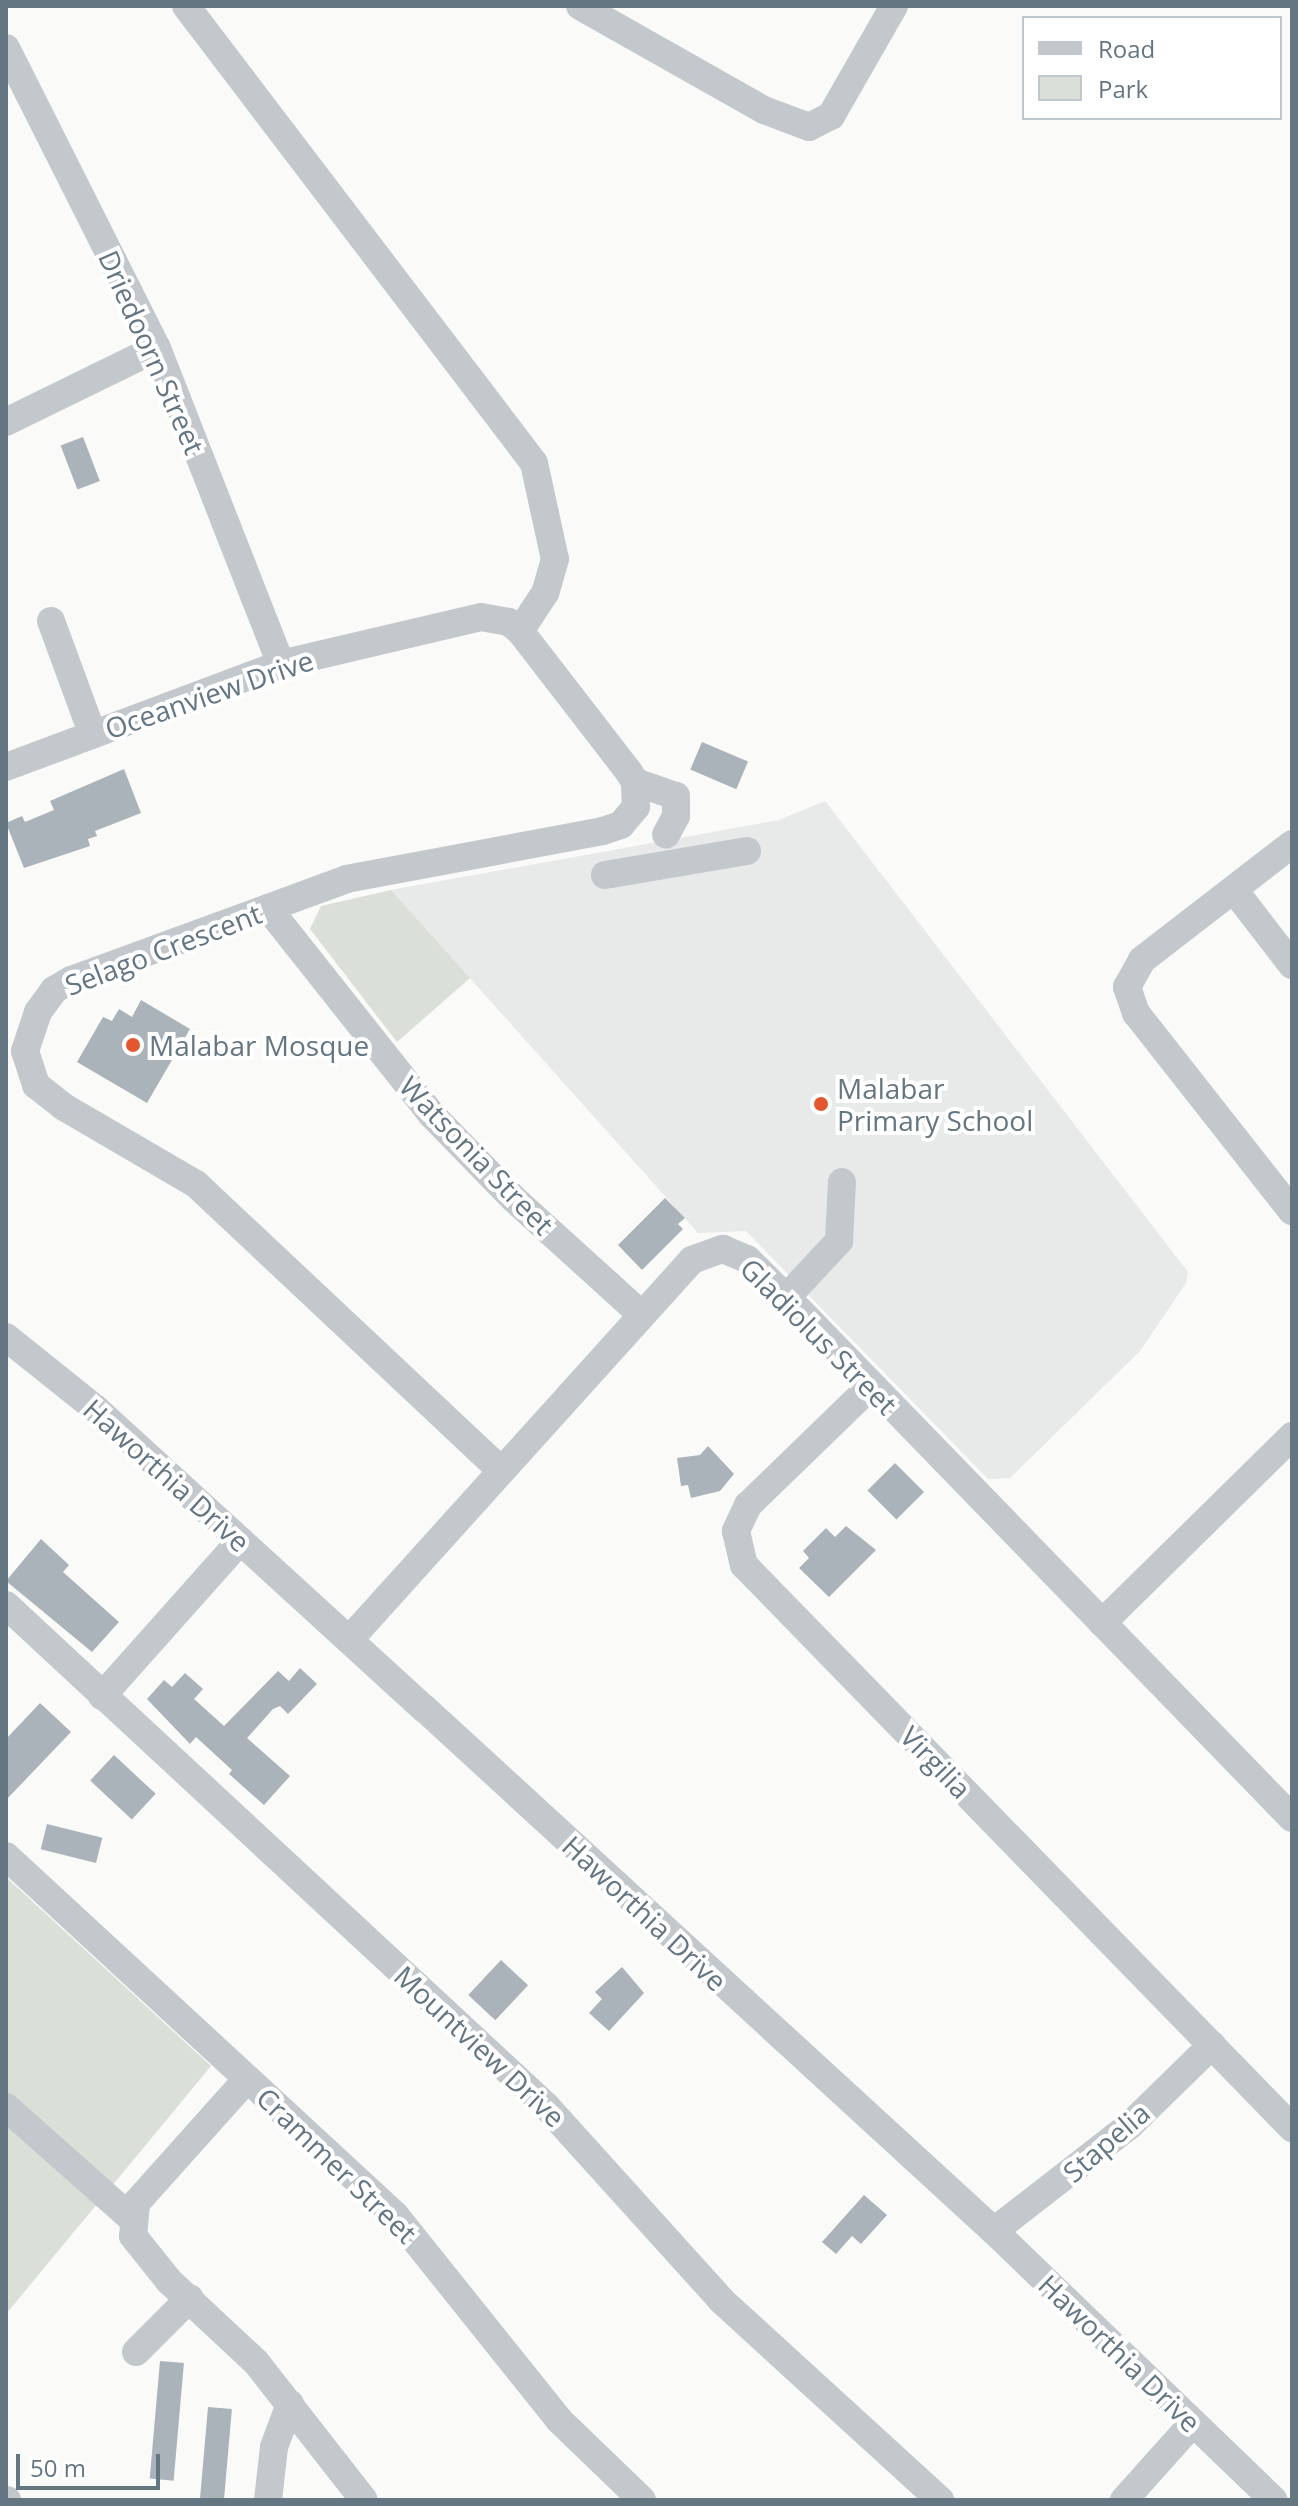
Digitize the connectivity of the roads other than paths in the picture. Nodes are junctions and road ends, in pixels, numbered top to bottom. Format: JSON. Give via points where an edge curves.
{"nodes":[{"id":1,"x":186,"y":6,"type":"edge"},
{"id":2,"x":580,"y":6,"type":"edge"},
{"id":3,"x":891,"y":7,"type":"edge"},
{"id":4,"x":6,"y":48,"type":"edge"},
{"id":5,"x":157,"y":348,"type":"junction"},
{"id":6,"x":6,"y":422,"type":"edge"},
{"id":7,"x":51,"y":621,"type":"dead end"},
{"id":8,"x":514,"y":626,"type":"junction"},
{"id":9,"x":281,"y":664,"type":"junction"},
{"id":10,"x":93,"y":735,"type":"junction"},
{"id":11,"x":6,"y":767,"type":"edge"},
{"id":12,"x":635,"y":782,"type":"junction"},
{"id":13,"x":632,"y":813,"type":"junction"},
{"id":14,"x":666,"y":835,"type":"junction"},
{"id":15,"x":1292,"y":844,"type":"edge"},
{"id":16,"x":747,"y":851,"type":"dead end"},
{"id":17,"x":670,"y":864,"type":"junction"},
{"id":18,"x":605,"y":875,"type":"dead end"},
{"id":19,"x":1234,"y":890,"type":"junction"},
{"id":20,"x":268,"y":908,"type":"junction"},
{"id":21,"x":1292,"y":965,"type":"edge"},
{"id":22,"x":842,"y":1182,"type":"dead end"},
{"id":23,"x":1292,"y":1211,"type":"edge"},
{"id":24,"x":786,"y":1298,"type":"junction"},
{"id":25,"x":641,"y":1314,"type":"junction"},
{"id":26,"x":6,"y":1337,"type":"edge"},
{"id":27,"x":871,"y":1386,"type":"junction"},
{"id":28,"x":1292,"y":1436,"type":"edge"},
{"id":29,"x":500,"y":1469,"type":"junction"},
{"id":30,"x":240,"y":1541,"type":"junction"},
{"id":31,"x":6,"y":1605,"type":"edge"},
{"id":32,"x":1102,"y":1623,"type":"junction"},
{"id":33,"x":349,"y":1640,"type":"junction"},
{"id":34,"x":102,"y":1696,"type":"junction"},
{"id":35,"x":1292,"y":1818,"type":"edge"},
{"id":36,"x":6,"y":1856,"type":"edge"},
{"id":37,"x":1212,"y":2045,"type":"junction"},
{"id":38,"x":247,"y":2079,"type":"junction"},
{"id":39,"x":6,"y":2107,"type":"edge"},
{"id":40,"x":1292,"y":2128,"type":"edge"},
{"id":41,"x":131,"y":2218,"type":"junction"},
{"id":42,"x":994,"y":2231,"type":"junction"},
{"id":43,"x":190,"y":2298,"type":"junction"},
{"id":44,"x":136,"y":2352,"type":"dead end"},
{"id":45,"x":290,"y":2404,"type":"junction"},
{"id":46,"x":1192,"y":2424,"type":"junction"},
{"id":47,"x":925,"y":2495,"type":"edge"},
{"id":48,"x":268,"y":2500,"type":"edge"},
{"id":49,"x":364,"y":2500,"type":"edge"},
{"id":50,"x":642,"y":2500,"type":"edge"},
{"id":51,"x":1124,"y":2500,"type":"edge"},
{"id":52,"x":1274,"y":2500,"type":"edge"}],
"edges":[{"from":1,"to":8,"type":"street","via":[[534,463],[555,559],[545,593]]},
{"from":2,"to":3,"type":"street","via":[[764,110],[809,127],[831,116]]},
{"from":4,"to":5,"type":"street","name":"Driedoorn Street"},
{"from":5,"to":6,"type":"street"},
{"from":5,"to":9,"type":"street","name":"Driedoorn Street"},
{"from":7,"to":10,"type":"street"},
{"from":8,"to":9,"type":"street","name":"Oceanview Drive","via":[[481,617]]},
{"from":8,"to":12,"type":"street"},
{"from":9,"to":10,"type":"street","name":"Oceanview Drive"},
{"from":10,"to":11,"type":"street","name":"Oceanview Drive"},
{"from":12,"to":13,"type":"street"},
{"from":12,"to":14,"type":"street","via":[[676,796],[676,816]]},
{"from":13,"to":14,"type":"street"},
{"from":13,"to":20,"type":"street","name":"Selago Crescent","via":[[603,831],[347,879]]},
{"from":14,"to":17,"type":"street"},
{"from":15,"to":19,"type":"street"},
{"from":16,"to":17,"type":"street"},
{"from":17,"to":18,"type":"street"},
{"from":19,"to":21,"type":"street"},
{"from":19,"to":23,"type":"street","via":[[1136,965],[1128,994],[1136,1013]]},
{"from":20,"to":25,"type":"street","name":"Watsonia Street","via":[[432,1115],[514,1199]]},
{"from":20,"to":29,"type":"street","name":"Selago Crescent","via":[[54,990],[32,1027],[25,1051],[28,1066],[36,1085],[64,1107],[196,1184]]},
{"from":22,"to":24,"type":"street","via":[[839,1241]]},
{"from":24,"to":25,"type":"street","name":"Gladiolus Street","via":[[747,1259],[723,1249],[692,1260]]},
{"from":24,"to":27,"type":"street","name":"Gladiolus Street"},
{"from":25,"to":29,"type":"street","name":"Gladiolus Street"},
{"from":26,"to":30,"type":"street","name":"Haworthia Drive","via":[[96,1409]]},
{"from":27,"to":32,"type":"street","name":"Gladiolus Street"},
{"from":27,"to":37,"type":"street","name":"Virgilia","via":[[748,1505],[736,1531],[744,1565]]},
{"from":28,"to":32,"type":"street"},
{"from":29,"to":33,"type":"street","name":"Gladiolus Street"},
{"from":30,"to":33,"type":"street","name":"Haworthia Drive"},
{"from":30,"to":34,"type":"street"},
{"from":31,"to":34,"type":"street","name":"Mountview Drive"},
{"from":32,"to":35,"type":"street","name":"Gladiolus Street"},
{"from":33,"to":42,"type":"street","name":"Haworthia Drive"},
{"from":34,"to":47,"type":"street","name":"Mountview Drive","via":[[546,2106],[721,2300]]},
{"from":36,"to":38,"type":"street","name":"Crammer Street"},
{"from":37,"to":40,"type":"street","name":"Virgilia"},
{"from":37,"to":42,"type":"street","name":"Stapelia","via":[[1129,2126]]},
{"from":38,"to":41,"type":"street","via":[[136,2203]]},
{"from":38,"to":50,"type":"street","name":"Crammer Street","via":[[395,2215],[559,2420]]},
{"from":39,"to":41,"type":"street"},
{"from":41,"to":43,"type":"street","via":[[133,2236],[145,2256]]},
{"from":42,"to":46,"type":"street","name":"Haworthia Drive"},
{"from":43,"to":44,"type":"street"},
{"from":43,"to":45,"type":"street","via":[[232,2336]]},
{"from":45,"to":48,"type":"street","via":[[274,2447]]},
{"from":45,"to":49,"type":"street"},
{"from":46,"to":51,"type":"street"},
{"from":46,"to":52,"type":"street","name":"Haworthia Drive"}]}
